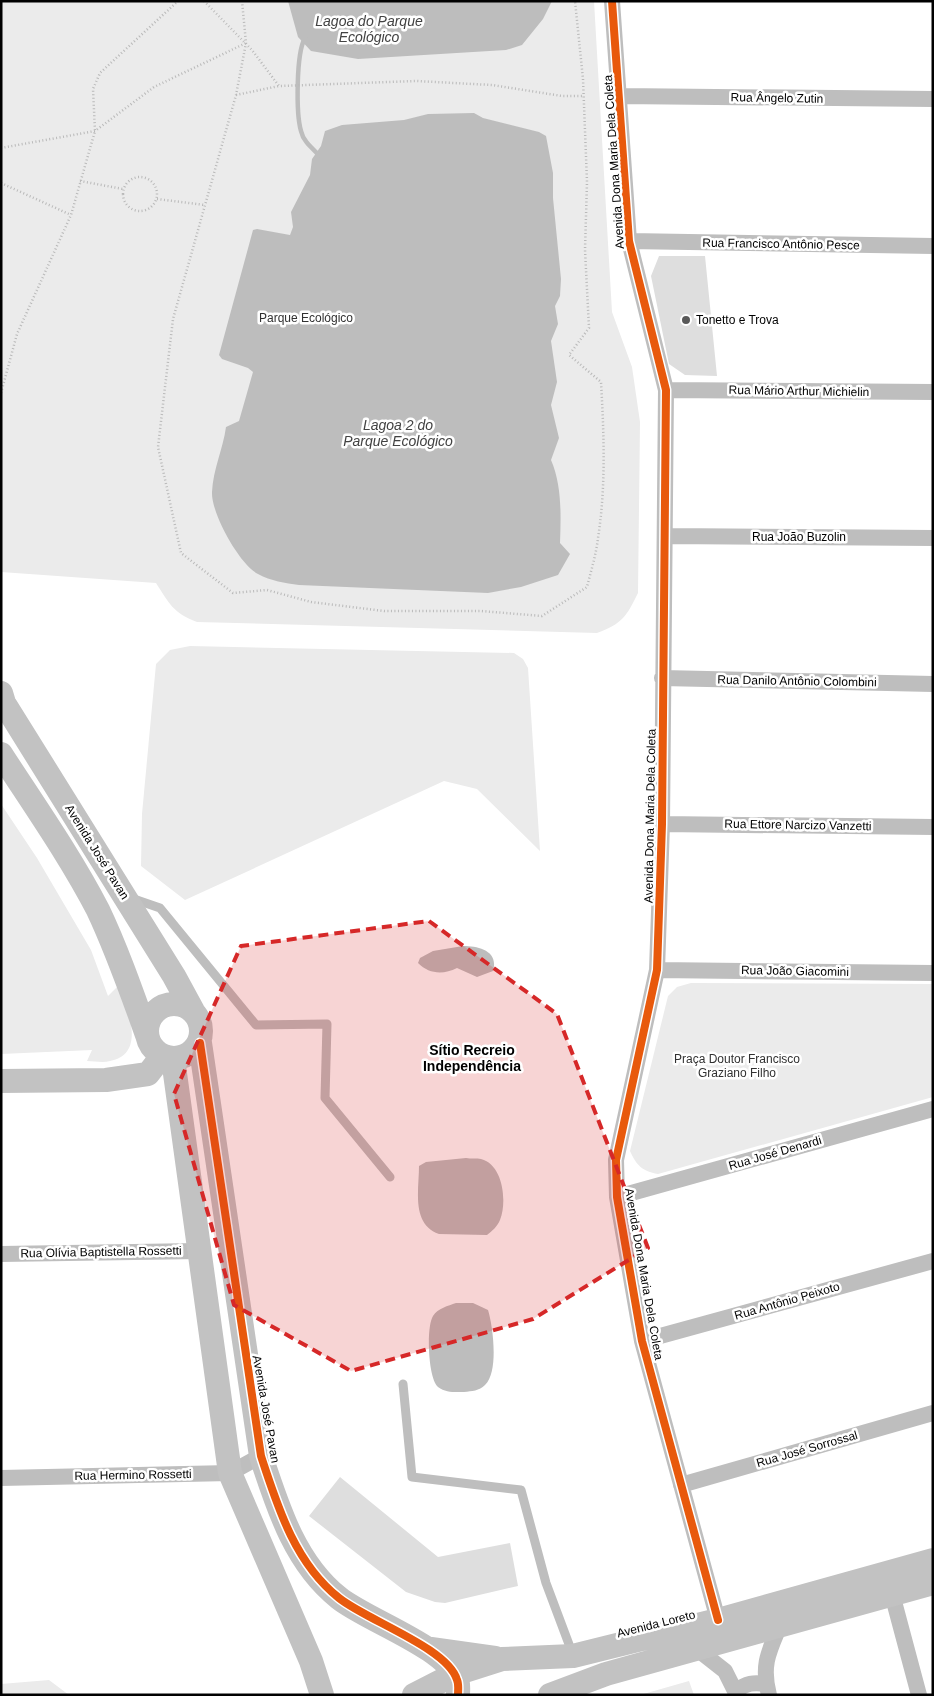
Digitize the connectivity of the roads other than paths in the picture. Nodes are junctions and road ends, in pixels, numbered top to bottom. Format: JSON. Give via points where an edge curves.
{"nodes":[{"id":1,"x":612,"y":1,"type":"edge"},
{"id":2,"x":620,"y":96,"type":"junction"},
{"id":3,"x":933,"y":99,"type":"edge"},
{"id":4,"x":629,"y":241,"type":"junction"},
{"id":5,"x":933,"y":246,"type":"edge"},
{"id":6,"x":666,"y":390,"type":"junction"},
{"id":7,"x":933,"y":392,"type":"edge"},
{"id":8,"x":666,"y":536,"type":"junction"},
{"id":9,"x":933,"y":538,"type":"edge"},
{"id":10,"x":662,"y":678,"type":"junction"},
{"id":11,"x":933,"y":684,"type":"edge"},
{"id":12,"x":2,"y":700,"type":"edge"},
{"id":13,"x":1,"y":754,"type":"edge"},
{"id":14,"x":662,"y":824,"type":"junction"},
{"id":15,"x":933,"y":827,"type":"edge"},
{"id":16,"x":123,"y":895,"type":"junction"},
{"id":17,"x":658,"y":970,"type":"junction"},
{"id":18,"x":933,"y":973,"type":"edge"},
{"id":19,"x":193,"y":1011,"type":"junction"},
{"id":20,"x":147,"y":1035,"type":"junction"},
{"id":21,"x":200,"y":1043,"type":"junction"},
{"id":22,"x":168,"y":1058,"type":"junction"},
{"id":23,"x":1,"y":1081,"type":"edge"},
{"id":24,"x":933,"y":1109,"type":"edge"},
{"id":25,"x":390,"y":1176,"type":"dead end"},
{"id":26,"x":617,"y":1197,"type":"junction"},
{"id":27,"x":200,"y":1250,"type":"junction"},
{"id":28,"x":1,"y":1254,"type":"edge"},
{"id":29,"x":933,"y":1261,"type":"edge"},
{"id":30,"x":642,"y":1341,"type":"junction"},
{"id":31,"x":403,"y":1384,"type":"dead end"},
{"id":32,"x":933,"y":1413,"type":"edge"},
{"id":33,"x":261,"y":1456,"type":"junction"},
{"id":34,"x":230,"y":1473,"type":"junction"},
{"id":35,"x":1,"y":1478,"type":"edge"},
{"id":36,"x":681,"y":1485,"type":"junction"},
{"id":37,"x":933,"y":1560,"type":"edge"},
{"id":38,"x":933,"y":1583,"type":"edge"},
{"id":39,"x":892,"y":1594,"type":"junction"},
{"id":40,"x":718,"y":1620,"type":"junction"},
{"id":41,"x":780,"y":1625,"type":"junction"},
{"id":42,"x":431,"y":1649,"type":"junction"},
{"id":43,"x":697,"y":1649,"type":"junction"},
{"id":44,"x":573,"y":1656,"type":"junction"},
{"id":45,"x":502,"y":1659,"type":"junction"},
{"id":46,"x":456,"y":1684,"type":"edge"},
{"id":47,"x":767,"y":1690,"type":"edge"},
{"id":48,"x":736,"y":1693,"type":"edge"},
{"id":49,"x":322,"y":1695,"type":"edge"},
{"id":50,"x":414,"y":1695,"type":"edge"},
{"id":51,"x":550,"y":1695,"type":"edge"},
{"id":52,"x":919,"y":1695,"type":"edge"}],
"edges":[{"from":1,"to":2,"type":"street","name":"Avenida Dona Maria Dela Coleta"},
{"from":2,"to":3,"type":"street","name":"Rua Ângelo Zutin"},
{"from":2,"to":4,"type":"street","name":"Avenida Dona Maria Dela Coleta"},
{"from":4,"to":5,"type":"street","name":"Rua Francisco Antônio Pesce"},
{"from":4,"to":6,"type":"street","name":"Avenida Dona Maria Dela Coleta"},
{"from":6,"to":7,"type":"street","name":"Rua Mário Arthur Michielin"},
{"from":6,"to":8,"type":"street","name":"Avenida Dona Maria Dela Coleta"},
{"from":8,"to":9,"type":"street","name":"Rua João Buzolin"},
{"from":8,"to":10,"type":"street","name":"Avenida Dona Maria Dela Coleta"},
{"from":10,"to":11,"type":"street","name":"Rua Danilo Antônio Colombini"},
{"from":10,"to":14,"type":"street","name":"Avenida Dona Maria Dela Coleta"},
{"from":12,"to":16,"type":"street","name":"Avenida José Pavan"},
{"from":13,"to":20,"type":"street","via":[[98,910]]},
{"from":14,"to":15,"type":"street","name":"Rua Ettore Narcizo Vanzetti"},
{"from":14,"to":17,"type":"street","name":"Avenida Dona Maria Dela Coleta"},
{"from":16,"to":19,"type":"street","name":"Avenida José Pavan"},
{"from":16,"to":25,"type":"lane","via":[[160,908],[256,1025],[328,1024],[324,1098]]},
{"from":17,"to":18,"type":"street","name":"Rua João Giacomini"},
{"from":17,"to":26,"type":"street","name":"Avenida Dona Maria Dela Coleta","via":[[616,1160]]},
{"from":19,"to":20,"type":"street","via":[[176,1004],[158,1010],[147,1025]]},
{"from":19,"to":21,"type":"street","via":[[202,1026]]},
{"from":20,"to":22,"type":"street","via":[[149,1044]]},
{"from":21,"to":22,"type":"street","via":[[189,1055]]},
{"from":21,"to":33,"type":"street","name":"Avenida José Pavan"},
{"from":22,"to":23,"type":"street","via":[[148,1074],[106,1080]]},
{"from":22,"to":27,"type":"street"},
{"from":24,"to":26,"type":"street","name":"Rua José Denardi"},
{"from":26,"to":30,"type":"street","name":"Avenida Dona Maria Dela Coleta"},
{"from":27,"to":28,"type":"street","name":"Rua Olívia Baptistella Rossetti"},
{"from":27,"to":34,"type":"street"},
{"from":29,"to":30,"type":"street","name":"Rua Antônio Peixoto"},
{"from":30,"to":36,"type":"street","name":"Avenida Dona Maria Dela Coleta"},
{"from":31,"to":44,"type":"lane","via":[[412,1477],[521,1490],[546,1583]]},
{"from":32,"to":36,"type":"street","name":"Rua José Sorrossal"},
{"from":33,"to":34,"type":"street","name":"Rua Hermino Rossetti"},
{"from":33,"to":42,"type":"street","name":"Avenida José Pavan","via":[[280,1515],[307,1566],[339,1599]]},
{"from":34,"to":35,"type":"street","name":"Rua Hermino Rossetti"},
{"from":34,"to":49,"type":"street","via":[[311,1661]]},
{"from":36,"to":40,"type":"street","name":"Avenida Dona Maria Dela Coleta"},
{"from":37,"to":40,"type":"street","name":"Avenida Loreto"},
{"from":38,"to":39,"type":"street"},
{"from":39,"to":41,"type":"street"},
{"from":39,"to":52,"type":"street"},
{"from":40,"to":44,"type":"street","name":"Avenida Loreto"},
{"from":41,"to":43,"type":"street"},
{"from":41,"to":47,"type":"street","via":[[766,1658]]},
{"from":42,"to":45,"type":"street"},
{"from":42,"to":46,"type":"street","name":"Avenida José Pavan"},
{"from":43,"to":48,"type":"street","via":[[725,1671]]},
{"from":43,"to":51,"type":"street","via":[[606,1674]]},
{"from":44,"to":45,"type":"street","name":"Avenida Loreto"},
{"from":45,"to":46,"type":"street","name":"Avenida Loreto"},
{"from":46,"to":50,"type":"street","name":"Avenida Loreto"},
{"from":47,"to":48,"type":"street","via":[[755,1682],[744,1685]]}]}
